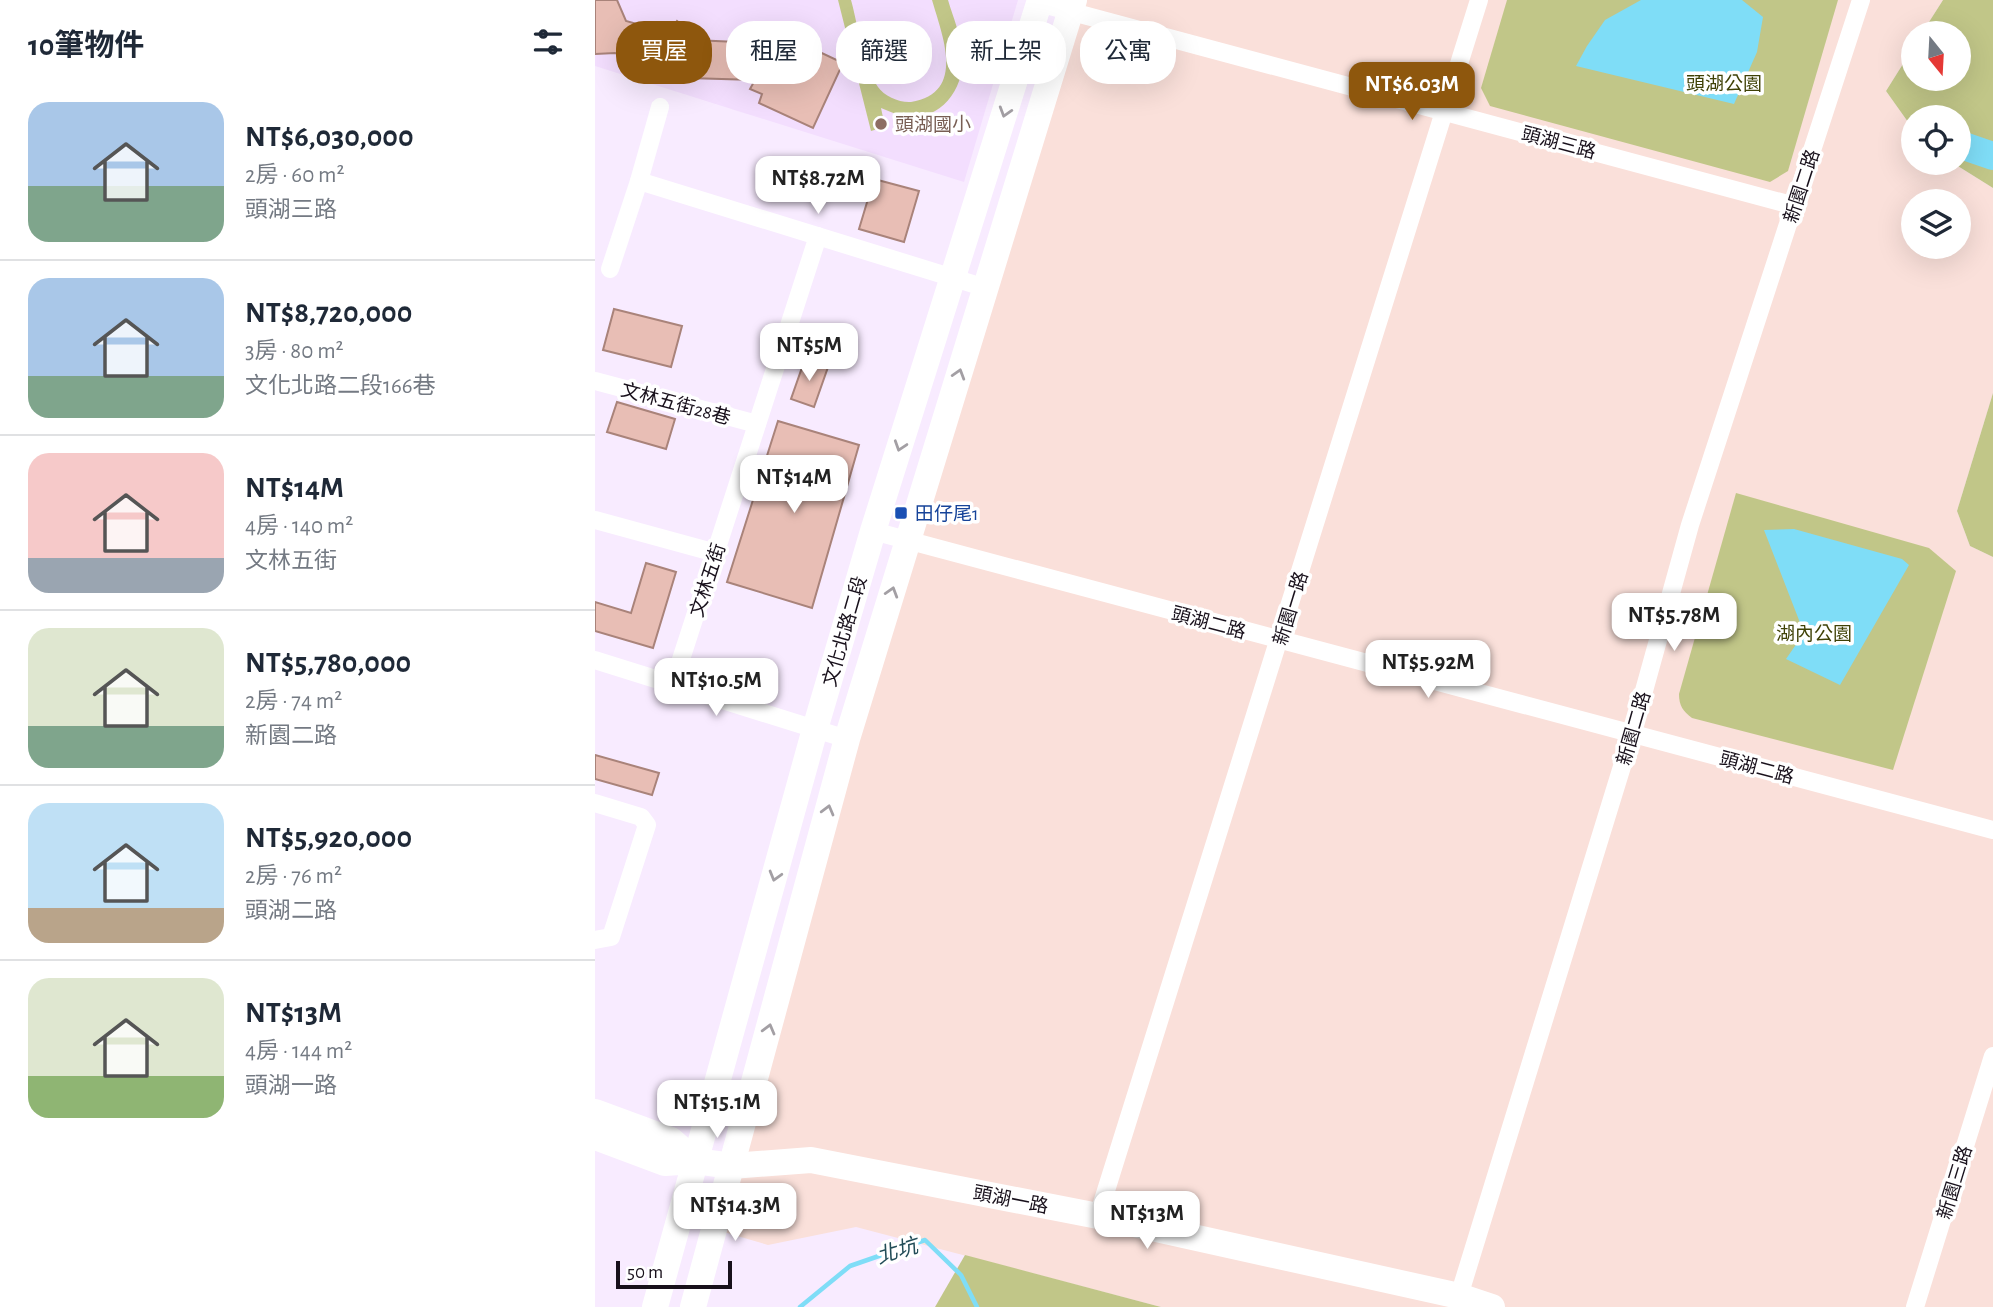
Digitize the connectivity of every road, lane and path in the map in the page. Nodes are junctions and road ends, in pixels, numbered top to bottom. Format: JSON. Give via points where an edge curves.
{"nodes":[{"id":1,"x":1479,"y":0,"type":"edge"},
{"id":2,"x":1861,"y":0,"type":"edge"},
{"id":3,"x":1040,"y":1,"type":"edge"},
{"id":4,"x":1072,"y":5,"type":"edge"},
{"id":5,"x":660,"y":107,"type":"dead end"},
{"id":6,"x":1445,"y":111,"type":"junction"},
{"id":7,"x":639,"y":181,"type":"junction"},
{"id":8,"x":1795,"y":206,"type":"junction"},
{"id":9,"x":818,"y":236,"type":"junction"},
{"id":10,"x":610,"y":269,"type":"dead end"},
{"id":11,"x":953,"y":277,"type":"junction"},
{"id":12,"x":986,"y":288,"type":"junction"},
{"id":13,"x":595,"y":381,"type":"edge"},
{"id":14,"x":757,"y":424,"type":"junction"},
{"id":15,"x":595,"y":520,"type":"edge"},
{"id":16,"x":873,"y":531,"type":"junction"},
{"id":17,"x":908,"y":541,"type":"junction"},
{"id":18,"x":716,"y":552,"type":"junction"},
{"id":19,"x":1280,"y":641,"type":"junction"},
{"id":20,"x":595,"y":660,"type":"edge"},
{"id":21,"x":673,"y":684,"type":"junction"},
{"id":22,"x":815,"y":729,"type":"junction"},
{"id":23,"x":1632,"y":734,"type":"junction"},
{"id":24,"x":847,"y":738,"type":"junction"},
{"id":25,"x":595,"y":803,"type":"edge"},
{"id":26,"x":1993,"y":830,"type":"edge"},
{"id":27,"x":595,"y":940,"type":"edge"},
{"id":28,"x":1993,"y":1056,"type":"edge"},
{"id":29,"x":595,"y":1112,"type":"edge"},
{"id":30,"x":595,"y":1138,"type":"edge"},
{"id":31,"x":735,"y":1155,"type":"junction"},
{"id":32,"x":695,"y":1161,"type":"junction"},
{"id":33,"x":1098,"y":1216,"type":"junction"},
{"id":34,"x":1459,"y":1296,"type":"junction"},
{"id":35,"x":655,"y":1307,"type":"edge"},
{"id":36,"x":693,"y":1307,"type":"edge"},
{"id":37,"x":1492,"y":1307,"type":"edge"},
{"id":38,"x":1915,"y":1307,"type":"edge"}],
"edges":[{"from":1,"to":6,"type":"street","name":"新園一路"},
{"from":2,"to":8,"type":"street","name":"新園二路"},
{"from":3,"to":4,"type":"street","name":"頭湖三路"},
{"from":3,"to":11,"type":"street","name":"文化北路二段","one_way":true},
{"from":4,"to":6,"type":"street","name":"頭湖三路"},
{"from":4,"to":12,"type":"street","name":"文化北路二段"},
{"from":5,"to":7,"type":"street"},
{"from":6,"to":8,"type":"street","name":"頭湖三路"},
{"from":6,"to":19,"type":"street","name":"新園一路"},
{"from":7,"to":9,"type":"street"},
{"from":7,"to":10,"type":"street"},
{"from":8,"to":23,"type":"street","name":"新園二路","via":[[1690,525]]},
{"from":9,"to":11,"type":"street"},
{"from":9,"to":14,"type":"street","name":"文林五街"},
{"from":11,"to":12,"type":"street"},
{"from":11,"to":16,"type":"street","name":"文化北路二段","one_way":true},
{"from":17,"to":12,"type":"street","name":"文化北路二段","one_way":true},
{"from":13,"to":14,"type":"street","name":"文林五街28巷"},
{"from":14,"to":18,"type":"street","name":"文林五街"},
{"from":15,"to":18,"type":"street"},
{"from":16,"to":17,"type":"street","name":"頭湖二路"},
{"from":16,"to":22,"type":"street","name":"文化北路二段"},
{"from":17,"to":19,"type":"street","name":"頭湖二路"},
{"from":24,"to":17,"type":"street","name":"文化北路二段","one_way":true},
{"from":18,"to":21,"type":"street","name":"文林五街"},
{"from":19,"to":23,"type":"street","name":"頭湖二路"},
{"from":19,"to":33,"type":"street","name":"新園一路"},
{"from":20,"to":21,"type":"street"},
{"from":21,"to":22,"type":"street"},
{"from":22,"to":24,"type":"street"},
{"from":22,"to":32,"type":"street","name":"文化北路二段","one_way":true},
{"from":23,"to":26,"type":"street","name":"頭湖二路"},
{"from":23,"to":34,"type":"street","name":"新園二路"},
{"from":31,"to":24,"type":"street","name":"文化北路二段","one_way":true},
{"from":25,"to":27,"type":"street","via":[[641,817],[647,825],[611,937]]},
{"from":28,"to":38,"type":"street","name":"新園三路"},
{"from":29,"to":32,"type":"street","via":[[671,1140]]},
{"from":30,"to":32,"type":"street","name":"頭湖一路","via":[[665,1163]]},
{"from":31,"to":32,"type":"street","name":"頭湖一路"},
{"from":31,"to":33,"type":"street","name":"頭湖一路","via":[[811,1160]]},
{"from":31,"to":36,"type":"street","name":"文化北路二段"},
{"from":32,"to":35,"type":"street","name":"文化北路二段"},
{"from":33,"to":34,"type":"street","name":"頭湖一路"},
{"from":34,"to":37,"type":"street","name":"頭湖一路"}]}
